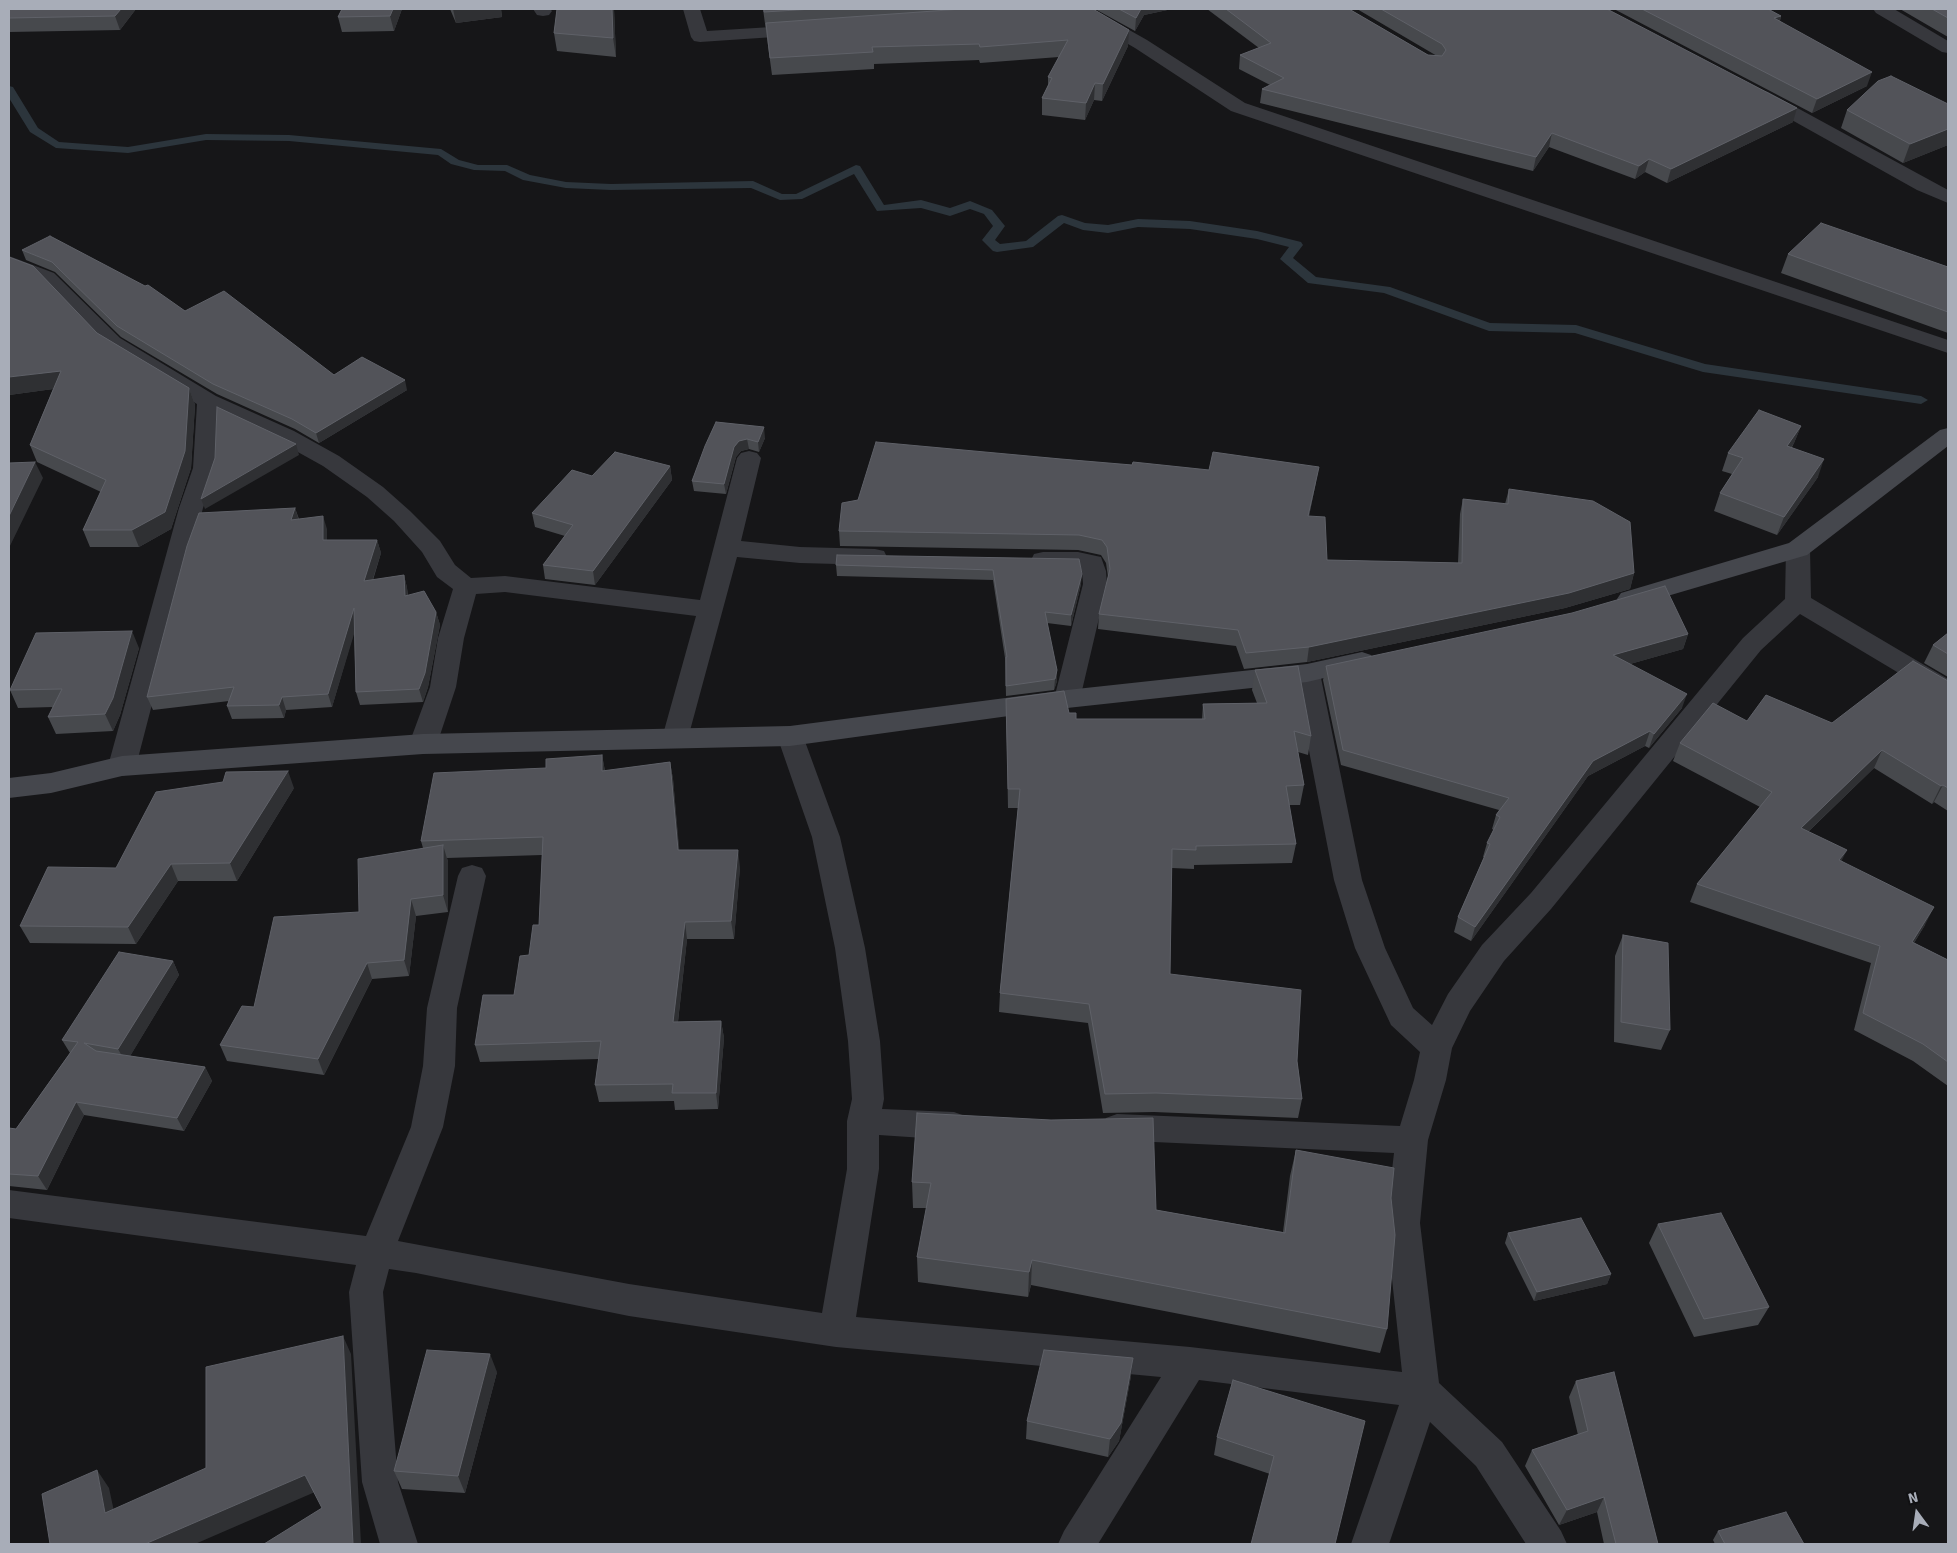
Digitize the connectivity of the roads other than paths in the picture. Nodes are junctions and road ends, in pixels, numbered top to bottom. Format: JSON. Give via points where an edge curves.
{"nodes":[{"id":1,"x":692,"y":9,"type":"edge"},
{"id":2,"x":1081,"y":9,"type":"edge"},
{"id":3,"x":1882,"y":9,"type":"edge"},
{"id":4,"x":1062,"y":11,"type":"edge"},
{"id":5,"x":817,"y":29,"type":"edge"},
{"id":6,"x":1948,"y":48,"type":"edge"},
{"id":7,"x":1743,"y":86,"type":"edge"},
{"id":8,"x":1948,"y":197,"type":"edge"},
{"id":9,"x":9,"y":262,"type":"edge"},
{"id":10,"x":1948,"y":348,"type":"edge"},
{"id":11,"x":208,"y":401,"type":"junction"},
{"id":12,"x":1948,"y":435,"type":"edge"},
{"id":13,"x":749,"y":458,"type":"dead end"},
{"id":14,"x":727,"y":548,"type":"junction"},
{"id":15,"x":1798,"y":549,"type":"junction"},
{"id":16,"x":900,"y":557,"type":"edge"},
{"id":17,"x":1019,"y":559,"type":"edge"},
{"id":18,"x":466,"y":587,"type":"junction"},
{"id":19,"x":1798,"y":602,"type":"junction"},
{"id":20,"x":1604,"y":607,"type":"edge"},
{"id":21,"x":709,"y":609,"type":"junction"},
{"id":22,"x":1384,"y":656,"type":"edge"},
{"id":23,"x":1307,"y":673,"type":"junction"},
{"id":24,"x":1948,"y":691,"type":"edge"},
{"id":25,"x":1067,"y":699,"type":"junction"},
{"id":26,"x":790,"y":736,"type":"junction"},
{"id":27,"x":675,"y":738,"type":"junction"},
{"id":28,"x":423,"y":744,"type":"junction"},
{"id":29,"x":122,"y":766,"type":"junction"},
{"id":30,"x":9,"y":788,"type":"edge"},
{"id":31,"x":472,"y":876,"type":"dead end"},
{"id":32,"x":1436,"y":1048,"type":"junction"},
{"id":33,"x":863,"y":1121,"type":"junction"},
{"id":34,"x":981,"y":1127,"type":"edge"},
{"id":35,"x":1088,"y":1129,"type":"edge"},
{"id":36,"x":1412,"y":1140,"type":"junction"},
{"id":37,"x":9,"y":1204,"type":"edge"},
{"id":38,"x":376,"y":1253,"type":"junction"},
{"id":39,"x":836,"y":1330,"type":"junction"},
{"id":40,"x":1190,"y":1363,"type":"junction"},
{"id":41,"x":1422,"y":1391,"type":"junction"},
{"id":42,"x":399,"y":1544,"type":"edge"},
{"id":43,"x":1077,"y":1544,"type":"edge"},
{"id":44,"x":1370,"y":1544,"type":"edge"},
{"id":45,"x":1548,"y":1544,"type":"edge"}],
"edges":[{"from":1,"to":5,"type":"street","via":[[700,37]]},
{"from":2,"to":4,"type":"street"},
{"from":2,"to":10,"type":"street","via":[[1238,107]]},
{"from":3,"to":6,"type":"street"},
{"from":7,"to":8,"type":"street"},
{"from":9,"to":11,"type":"street","via":[[46,277],[112,343]]},
{"from":11,"to":18,"type":"street","via":[[286,436],[331,461],[375,492],[431,547],[446,571]]},
{"from":11,"to":29,"type":"street","via":[[205,468],[191,508]]},
{"from":12,"to":15,"type":"street"},
{"from":13,"to":14,"type":"street"},
{"from":14,"to":16,"type":"street","via":[[800,555]]},
{"from":14,"to":21,"type":"street"},
{"from":15,"to":19,"type":"street"},
{"from":15,"to":20,"type":"street"},
{"from":17,"to":25,"type":"street","via":[[1092,563],[1095,584]]},
{"from":18,"to":21,"type":"street","via":[[505,584]]},
{"from":18,"to":28,"type":"street","via":[[451,638],[443,687]]},
{"from":19,"to":24,"type":"street"},
{"from":19,"to":32,"type":"street","via":[[1752,644],[1541,901],[1493,953],[1459,1003]]},
{"from":21,"to":27,"type":"street"},
{"from":22,"to":23,"type":"street"},
{"from":23,"to":25,"type":"street"},
{"from":23,"to":32,"type":"street","via":[[1348,880],[1370,948],[1402,1016]]},
{"from":25,"to":26,"type":"street"},
{"from":26,"to":27,"type":"street"},
{"from":26,"to":33,"type":"street","via":[[826,837],[850,948],[864,1042],[868,1100]]},
{"from":27,"to":28,"type":"street"},
{"from":28,"to":29,"type":"street"},
{"from":29,"to":30,"type":"street","via":[[51,783]]},
{"from":31,"to":38,"type":"street","via":[[442,1008],[439,1066],[427,1127]]},
{"from":32,"to":36,"type":"street"},
{"from":33,"to":34,"type":"street"},
{"from":33,"to":39,"type":"street","via":[[863,1169]]},
{"from":35,"to":36,"type":"street","via":[[1154,1128]]},
{"from":36,"to":41,"type":"street","via":[[1404,1223]]},
{"from":37,"to":38,"type":"street"},
{"from":38,"to":39,"type":"street","via":[[629,1300]]},
{"from":38,"to":42,"type":"street","via":[[366,1292],[380,1482]]},
{"from":39,"to":40,"type":"street"},
{"from":40,"to":41,"type":"street"},
{"from":40,"to":43,"type":"street"},
{"from":41,"to":44,"type":"street"},
{"from":41,"to":45,"type":"street","via":[[1489,1454]]}]}
